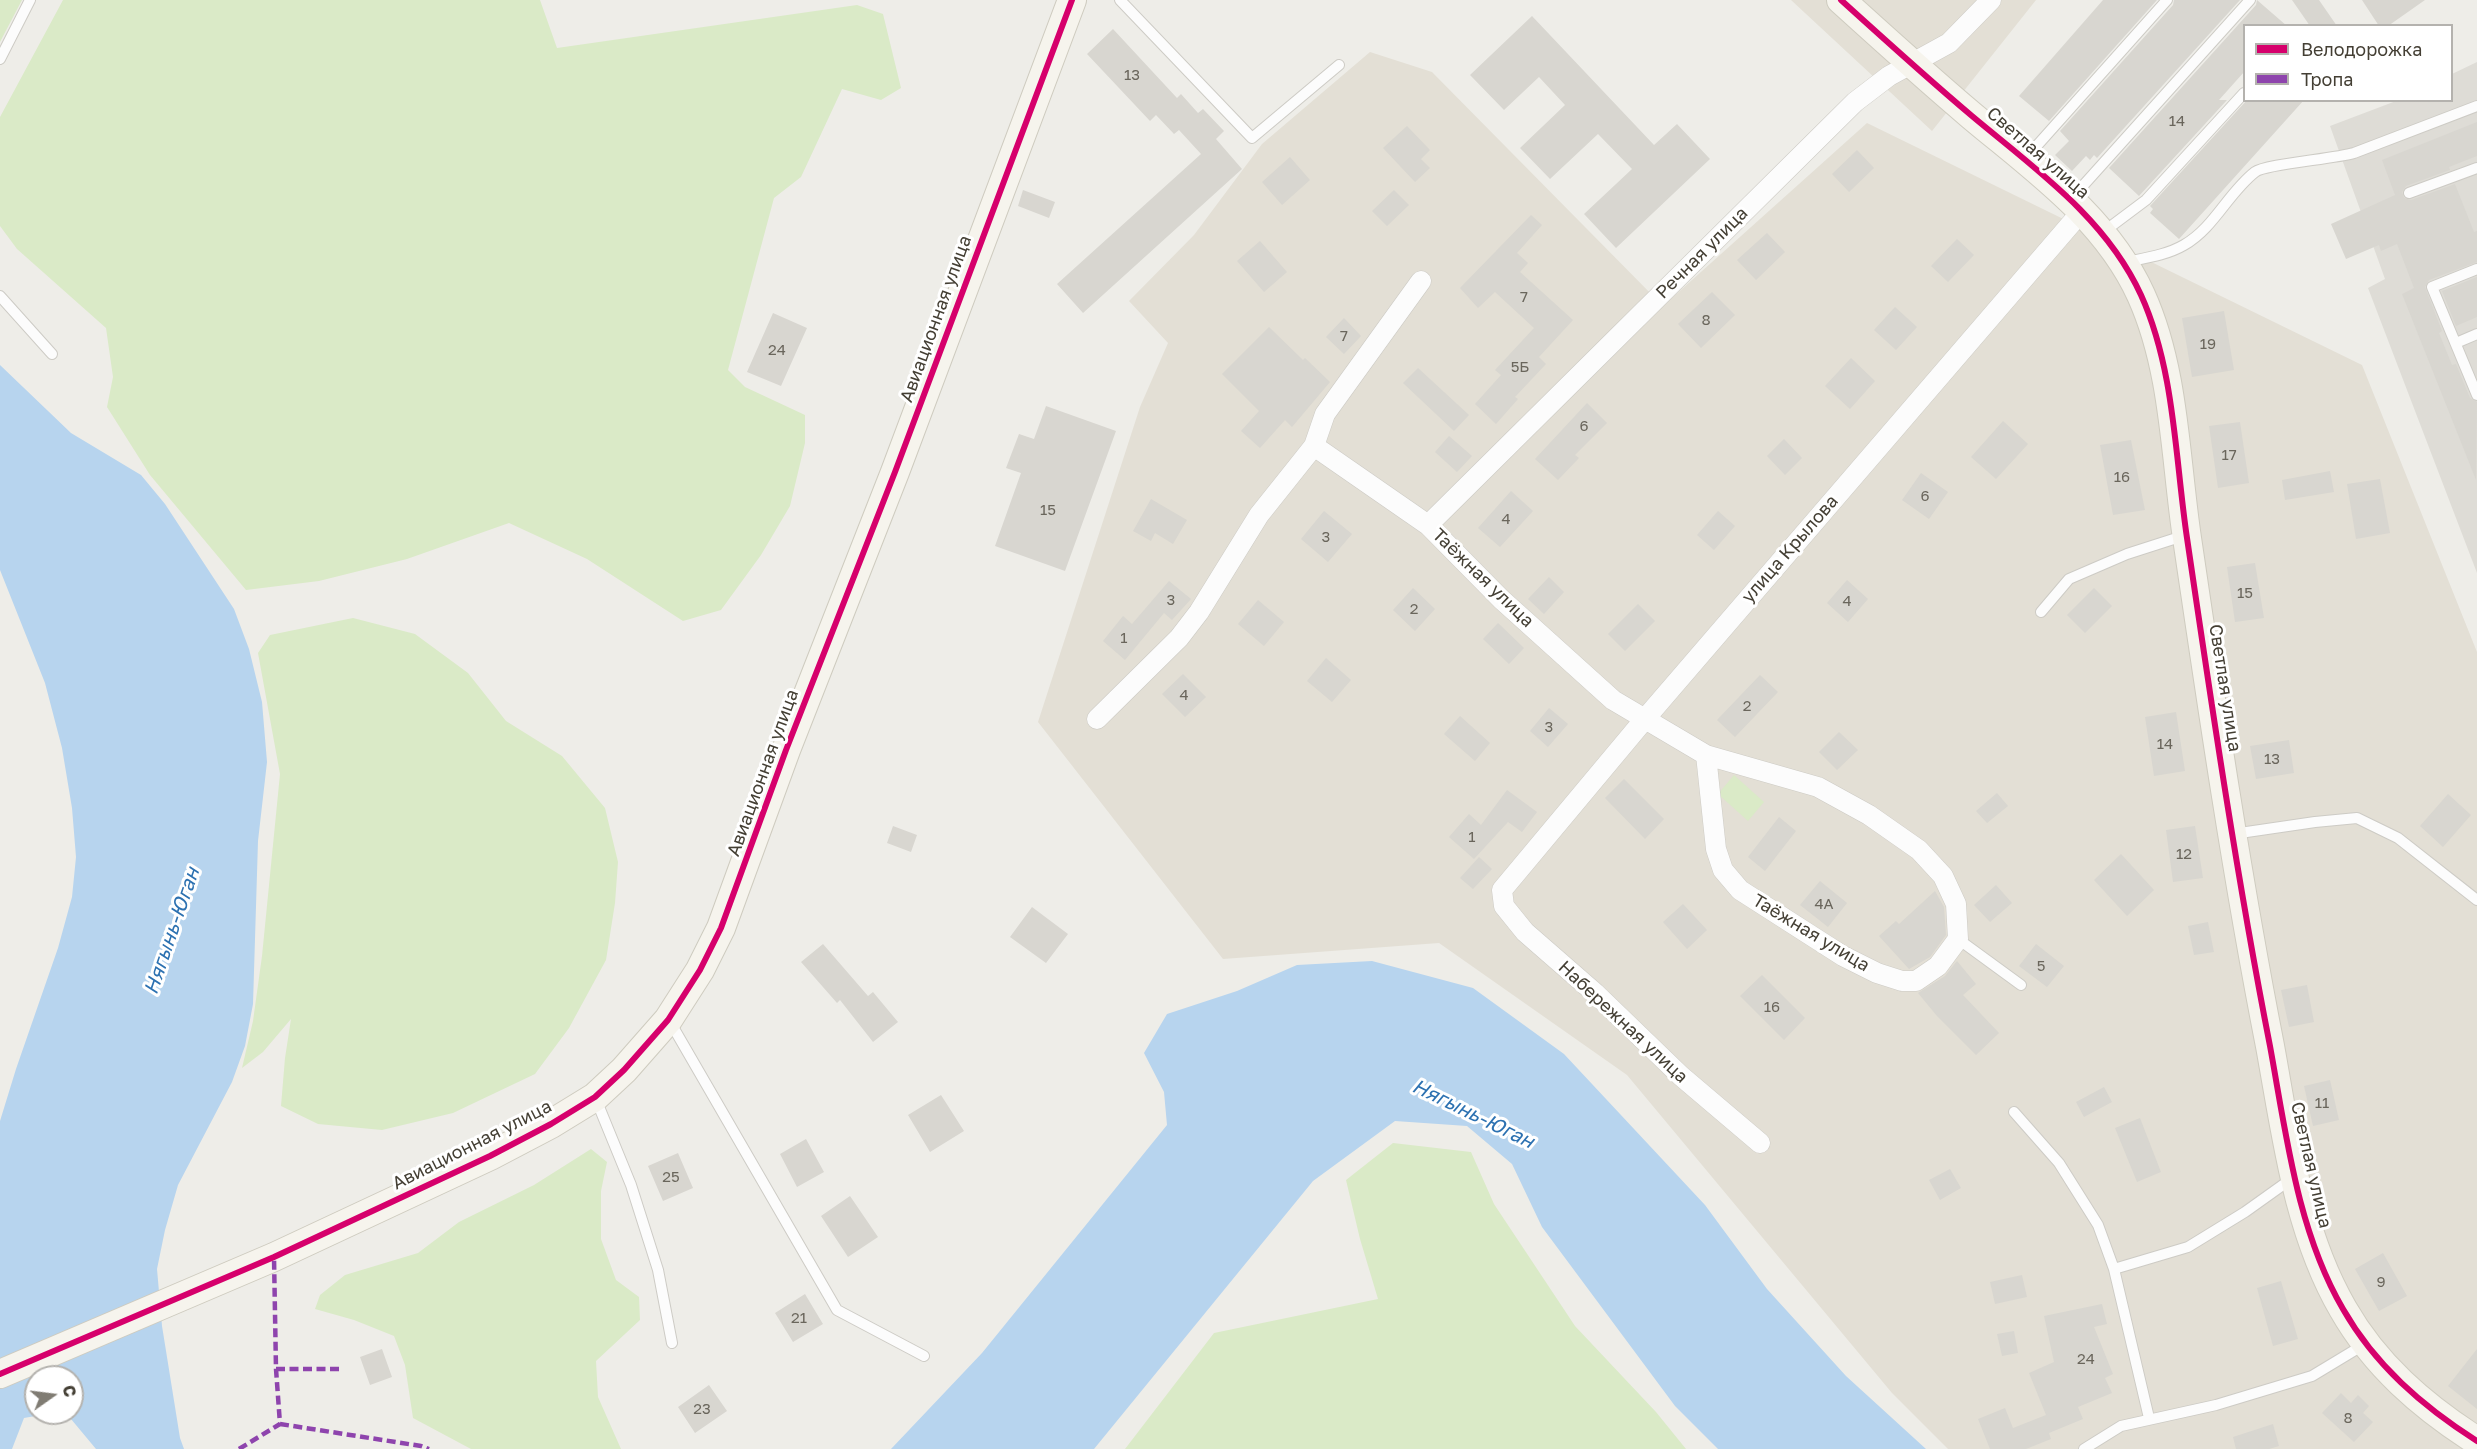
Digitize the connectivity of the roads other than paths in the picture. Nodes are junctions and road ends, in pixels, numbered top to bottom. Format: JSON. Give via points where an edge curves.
{"nodes":[{"id":1,"x":30,"y":0,"type":"edge"},
{"id":2,"x":1072,"y":0,"type":"edge"},
{"id":3,"x":1120,"y":0,"type":"edge"},
{"id":4,"x":1841,"y":0,"type":"edge"},
{"id":5,"x":1991,"y":0,"type":"edge"},
{"id":6,"x":2167,"y":0,"type":"edge"},
{"id":7,"x":2250,"y":0,"type":"edge"},
{"id":8,"x":0,"y":59,"type":"edge"},
{"id":9,"x":1911,"y":63,"type":"junction"},
{"id":10,"x":1339,"y":65,"type":"dead end"},
{"id":11,"x":2243,"y":94,"type":"edge"},
{"id":12,"x":2477,"y":106,"type":"edge"},
{"id":13,"x":2025,"y":160,"type":"junction"},
{"id":14,"x":2477,"y":168,"type":"edge"},
{"id":15,"x":2409,"y":193,"type":"dead end"},
{"id":16,"x":2077,"y":205,"type":"junction"},
{"id":17,"x":2102,"y":234,"type":"junction"},
{"id":18,"x":2123,"y":263,"type":"junction"},
{"id":19,"x":2477,"y":269,"type":"edge"},
{"id":20,"x":1421,"y":281,"type":"dead end"},
{"id":21,"x":0,"y":296,"type":"edge"},
{"id":22,"x":2477,"y":334,"type":"edge"},
{"id":23,"x":2456,"y":343,"type":"junction"},
{"id":24,"x":52,"y":354,"type":"dead end"},
{"id":25,"x":2477,"y":395,"type":"edge"},
{"id":26,"x":1314,"y":446,"type":"junction"},
{"id":27,"x":1428,"y":525,"type":"junction"},
{"id":28,"x":2186,"y":535,"type":"junction"},
{"id":29,"x":2042,"y":612,"type":"dead end"},
{"id":30,"x":1097,"y":719,"type":"dead end"},
{"id":31,"x":1644,"y":720,"type":"junction"},
{"id":32,"x":1706,"y":755,"type":"junction"},
{"id":33,"x":2233,"y":834,"type":"junction"},
{"id":34,"x":1502,"y":890,"type":"joint"},
{"id":35,"x":2477,"y":900,"type":"edge"},
{"id":36,"x":1958,"y":939,"type":"junction"},
{"id":37,"x":2021,"y":985,"type":"dead end"},
{"id":38,"x":669,"y":1020,"type":"junction"},
{"id":39,"x":595,"y":1097,"type":"junction"},
{"id":40,"x":2014,"y":1112,"type":"dead end"},
{"id":41,"x":1760,"y":1143,"type":"dead end"},
{"id":42,"x":2295,"y":1176,"type":"junction"},
{"id":43,"x":2114,"y":1269,"type":"junction"},
{"id":44,"x":672,"y":1343,"type":"dead end"},
{"id":45,"x":2365,"y":1344,"type":"junction"},
{"id":46,"x":924,"y":1356,"type":"dead end"},
{"id":47,"x":0,"y":1374,"type":"edge"},
{"id":48,"x":2150,"y":1418,"type":"junction"},
{"id":49,"x":2477,"y":1441,"type":"edge"},
{"id":50,"x":2084,"y":1449,"type":"edge"}],
"edges":[{"from":1,"to":8,"type":"lane"},
{"from":2,"to":38,"type":"street","name":"Авиационная улица","via":[[721,928]]},
{"from":3,"to":10,"type":"lane","via":[[1252,138]]},
{"from":4,"to":9,"type":"street","name":"Светлая улица"},
{"from":5,"to":9,"type":"street","name":"Речная улица","via":[[1949,43]]},
{"from":6,"to":13,"type":"lane"},
{"from":7,"to":16,"type":"lane"},
{"from":9,"to":13,"type":"street","name":"Светлая улица"},
{"from":9,"to":27,"type":"street","name":"Речная улица","via":[[1855,102]]},
{"from":11,"to":17,"type":"lane","via":[[2146,200]]},
{"from":12,"to":18,"type":"lane","via":[[2336,158],[2256,171],[2185,245]]},
{"from":13,"to":16,"type":"street","name":"Светлая улица"},
{"from":14,"to":15,"type":"lane"},
{"from":16,"to":17,"type":"street","name":"Светлая улица"},
{"from":16,"to":31,"type":"street","name":"улица Крылова"},
{"from":17,"to":18,"type":"street","name":"Светлая улица"},
{"from":18,"to":28,"type":"street","name":"Светлая улица","via":[[2156,332],[2165,368]]},
{"from":19,"to":23,"type":"lane","via":[[2432,287]]},
{"from":20,"to":26,"type":"street","via":[[1325,414]]},
{"from":21,"to":24,"type":"lane"},
{"from":22,"to":23,"type":"lane"},
{"from":23,"to":25,"type":"lane"},
{"from":26,"to":27,"type":"street","name":"Таёжная улица"},
{"from":26,"to":30,"type":"street","via":[[1259,515],[1179,638]]},
{"from":27,"to":31,"type":"street","name":"Таёжная улица","via":[[1501,599],[1613,700]]},
{"from":28,"to":29,"type":"lane","via":[[2069,579]]},
{"from":28,"to":33,"type":"street","name":"Светлая улица"},
{"from":31,"to":32,"type":"street","name":"Таёжная улица"},
{"from":31,"to":34,"type":"street","name":"улица Крылова"},
{"from":32,"to":36,"type":"street","name":"Таёжная улица","via":[[1818,787],[1869,815],[1919,850],[1943,876],[1956,904]]},
{"from":32,"to":36,"type":"street","name":"Таёжная улица","via":[[1716,849],[1723,870],[1740,890],[1843,956],[1902,981],[1916,981],[1938,966]]},
{"from":33,"to":35,"type":"lane","via":[[2357,818],[2398,838]]},
{"from":33,"to":42,"type":"street","name":"Светлая улица","via":[[2240,893]]},
{"from":34,"to":41,"type":"street","name":"Набережная улица","via":[[1504,906],[1525,932]]},
{"from":36,"to":37,"type":"lane"},
{"from":38,"to":39,"type":"street","name":"Авиационная улица"},
{"from":38,"to":46,"type":"lane","via":[[837,1310]]},
{"from":39,"to":44,"type":"lane","via":[[631,1185],[658,1270]]},
{"from":39,"to":47,"type":"street","name":"Авиационная улица","via":[[490,1156],[274,1257]]},
{"from":40,"to":43,"type":"lane","via":[[2059,1163],[2084,1201],[2098,1225]]},
{"from":42,"to":43,"type":"lane","via":[[2188,1247]]},
{"from":42,"to":45,"type":"street","name":"Светлая улица","via":[[2324,1269]]},
{"from":43,"to":48,"type":"lane"},
{"from":45,"to":48,"type":"lane","via":[[2312,1376],[2216,1405]]},
{"from":45,"to":49,"type":"street","name":"Светлая улица","via":[[2403,1386],[2440,1418]]},
{"from":48,"to":50,"type":"lane","via":[[2121,1426]]}]}
